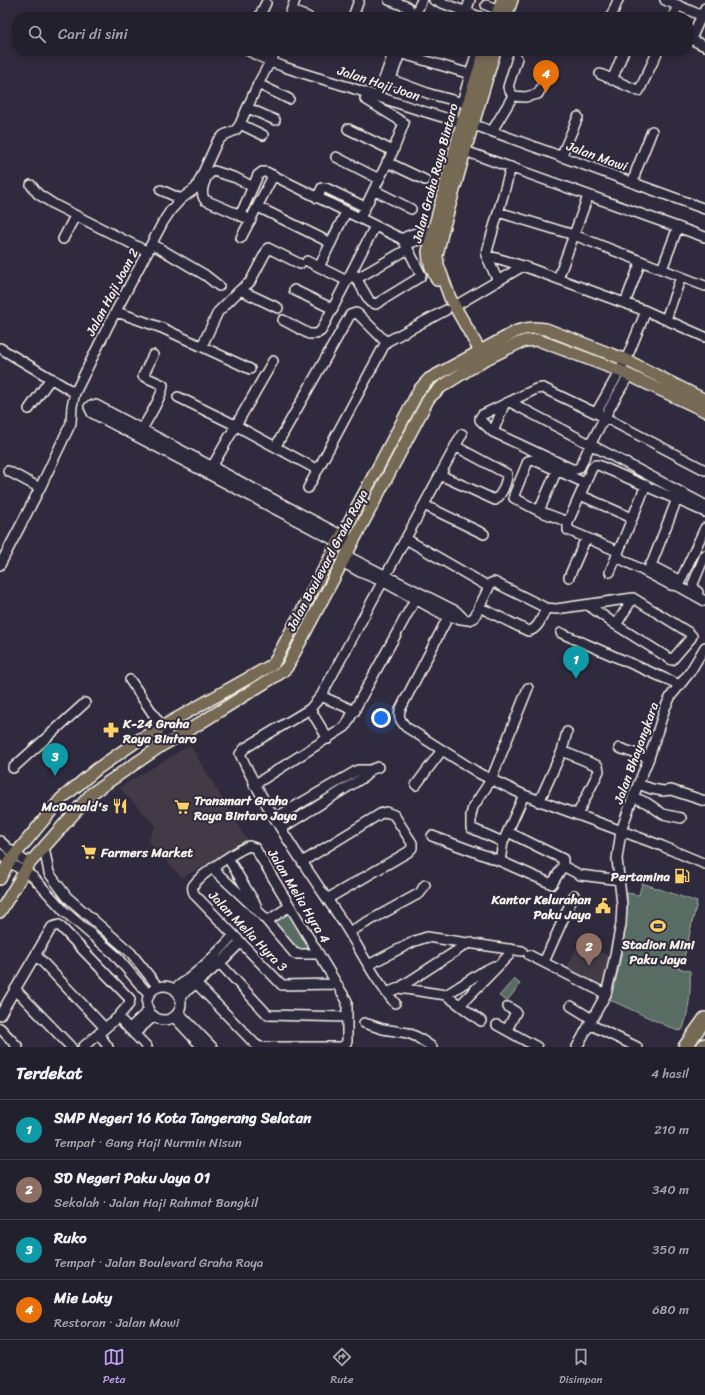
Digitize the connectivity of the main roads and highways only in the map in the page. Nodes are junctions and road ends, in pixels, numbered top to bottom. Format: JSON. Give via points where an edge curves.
{"nodes":[{"id":1,"x":484,"y":56,"type":"edge"},
{"id":2,"x":493,"y":56,"type":"edge"},
{"id":3,"x":471,"y":125,"type":"junction"},
{"id":4,"x":437,"y":236,"type":"junction"},
{"id":5,"x":480,"y":351,"type":"junction"},
{"id":6,"x":705,"y":400,"type":"edge"},
{"id":7,"x":705,"y":411,"type":"edge"},
{"id":8,"x":24,"y":871,"type":"junction"},
{"id":9,"x":2,"y":875,"type":"edge"},
{"id":10,"x":0,"y":912,"type":"edge"},
{"id":11,"x":705,"y":1019,"type":"edge"},
{"id":12,"x":685,"y":1047,"type":"edge"}],
"edges":[{"from":1,"to":3,"type":"main road","name":"Jalan Graha Raya Bintaro"},
{"from":2,"to":3,"type":"main road","name":"Jalan Graha Raya Bintaro"},
{"from":3,"to":4,"type":"main road","name":"Jalan Graha Raya Bintaro"},
{"from":3,"to":4,"type":"main road","name":"Jalan Graha Raya Bintaro"},
{"from":4,"to":5,"type":"main road","name":"Jalan Graha Raya Bintaro","via":[[428,251],[430,266]]},
{"from":5,"to":6,"type":"main road","name":"Jalan Boulevard Graha Raya","via":[[517,331],[531,328],[546,329],[626,360]]},
{"from":5,"to":9,"type":"main road","name":"Jalan Boulevard Graha Raya","via":[[429,379],[419,390],[274,663],[140,739],[97,769],[61,799],[12,858]]},
{"from":7,"to":8,"type":"main road","name":"Jalan Boulevard Graha Raya","via":[[624,373],[542,341],[533,340],[525,341],[482,361],[440,387],[429,398],[287,667],[92,793]]},
{"from":8,"to":9,"type":"main road","via":[[19,874],[9,869]]},
{"from":8,"to":10,"type":"main road","name":"Jalan Boulevard Graha Raya"},
{"from":11,"to":12,"type":"highway"}]}
